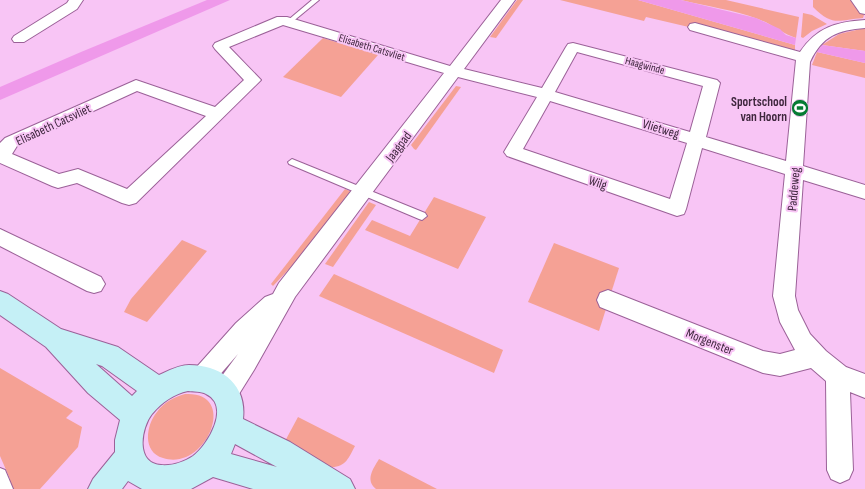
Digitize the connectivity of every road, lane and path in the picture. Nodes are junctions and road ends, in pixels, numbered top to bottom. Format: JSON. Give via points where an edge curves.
{"nodes":[{"id":1,"x":76,"y":0,"type":"edge"},
{"id":2,"x":316,"y":0,"type":"edge"},
{"id":3,"x":508,"y":0,"type":"edge"},
{"id":4,"x":858,"y":0,"type":"edge"},
{"id":5,"x":865,"y":10,"type":"edge"},
{"id":6,"x":289,"y":22,"type":"junction"},
{"id":7,"x":865,"y":24,"type":"edge"},
{"id":8,"x":695,"y":27,"type":"dead end"},
{"id":9,"x":19,"y":39,"type":"dead end"},
{"id":10,"x":808,"y":50,"type":"junction"},
{"id":11,"x":455,"y":72,"type":"junction"},
{"id":12,"x":546,"y":94,"type":"junction"},
{"id":13,"x":218,"y":114,"type":"junction"},
{"id":14,"x":697,"y":139,"type":"junction"},
{"id":15,"x":292,"y":162,"type":"dead end"},
{"id":16,"x":795,"y":170,"type":"junction"},
{"id":17,"x":364,"y":191,"type":"junction"},
{"id":18,"x":865,"y":192,"type":"edge"},
{"id":19,"x":422,"y":216,"type":"dead end"},
{"id":20,"x":0,"y":237,"type":"edge"},
{"id":21,"x":94,"y":284,"type":"dead end"},
{"id":22,"x":287,"y":290,"type":"junction"},
{"id":23,"x":608,"y":300,"type":"dead end"},
{"id":24,"x":0,"y":302,"type":"edge"},
{"id":25,"x":55,"y":339,"type":"junction"},
{"id":26,"x":814,"y":356,"type":"junction"},
{"id":27,"x":838,"y":376,"type":"junction"},
{"id":28,"x":202,"y":378,"type":"junction"},
{"id":29,"x":865,"y":386,"type":"edge"},
{"id":30,"x":158,"y":390,"type":"junction"},
{"id":31,"x":225,"y":393,"type":"junction"},
{"id":32,"x":136,"y":416,"type":"junction"},
{"id":33,"x":230,"y":427,"type":"junction"},
{"id":34,"x":130,"y":456,"type":"junction"},
{"id":35,"x":209,"y":461,"type":"junction"},
{"id":36,"x":840,"y":470,"type":"dead end"},
{"id":37,"x":0,"y":475,"type":"edge"},
{"id":38,"x":149,"y":484,"type":"edge"},
{"id":39,"x":6,"y":489,"type":"edge"},
{"id":40,"x":103,"y":489,"type":"edge"},
{"id":41,"x":305,"y":489,"type":"edge"},
{"id":42,"x":340,"y":489,"type":"edge"}],
"edges":[{"from":1,"to":9,"type":"street","via":[[72,6]]},
{"from":2,"to":6,"type":"lane"},
{"from":3,"to":11,"type":"street","name":"Jaagpad"},
{"from":4,"to":5,"type":"street"},
{"from":6,"to":11,"type":"street","name":"Elisabeth Catsvliet"},
{"from":6,"to":13,"type":"street","name":"Elisabeth Catsvliet","via":[[282,20],[220,46],[253,80]]},
{"from":7,"to":10,"type":"street","via":[[831,31],[819,37]]},
{"from":8,"to":10,"type":"street"},
{"from":10,"to":16,"type":"street","name":"Paddeweg"},
{"from":11,"to":12,"type":"street","name":"Vlietweg"},
{"from":11,"to":17,"type":"street","name":"Jaagpad"},
{"from":12,"to":14,"type":"street","name":"Vlietweg"},
{"from":12,"to":14,"type":"street","name":"Haagwinde","via":[[573,47],[712,83]]},
{"from":12,"to":14,"type":"street","name":"Wilg","via":[[514,152],[677,209]]},
{"from":13,"to":13,"type":"street","name":"Elisabeth Catsvliet","via":[[129,198],[78,176],[58,181],[3,157],[11,142],[136,85]]},
{"from":14,"to":16,"type":"street","name":"Vlietweg"},
{"from":15,"to":17,"type":"lane"},
{"from":16,"to":18,"type":"street","name":"Vlietweg"},
{"from":16,"to":26,"type":"street","name":"Paddeweg","via":[[784,296],[795,332]]},
{"from":17,"to":19,"type":"lane"},
{"from":17,"to":22,"type":"street","name":"Jaagpad"},
{"from":20,"to":21,"type":"street"},
{"from":22,"to":28,"type":"street","name":"Jaagpad","via":[[244,330]]},
{"from":22,"to":31,"type":"street","name":"Jaagpad","via":[[246,362]]},
{"from":23,"to":26,"type":"street","name":"Morgenster","via":[[763,362],[780,365]]},
{"from":24,"to":25,"type":"main road"},
{"from":25,"to":30,"type":"main road","via":[[109,356]]},
{"from":25,"to":32,"type":"main road","via":[[97,384]]},
{"from":26,"to":27,"type":"street","name":"Paddeweg"},
{"from":27,"to":29,"type":"street","name":"Paddeweg"},
{"from":27,"to":36,"type":"street"},
{"from":28,"to":30,"type":"main road","via":[[180,379]]},
{"from":28,"to":31,"type":"main road","via":[[216,383]]},
{"from":30,"to":32,"type":"main road"},
{"from":31,"to":33,"type":"main road","via":[[231,408]]},
{"from":32,"to":34,"type":"main road","via":[[129,437]]},
{"from":33,"to":35,"type":"main road","via":[[220,448]]},
{"from":33,"to":42,"type":"main road","via":[[280,452]]},
{"from":34,"to":38,"type":"main road"},
{"from":34,"to":40,"type":"main road"},
{"from":35,"to":38,"type":"main road","via":[[182,478]]},
{"from":35,"to":41,"type":"main road"},
{"from":37,"to":39,"type":"lane"}]}
